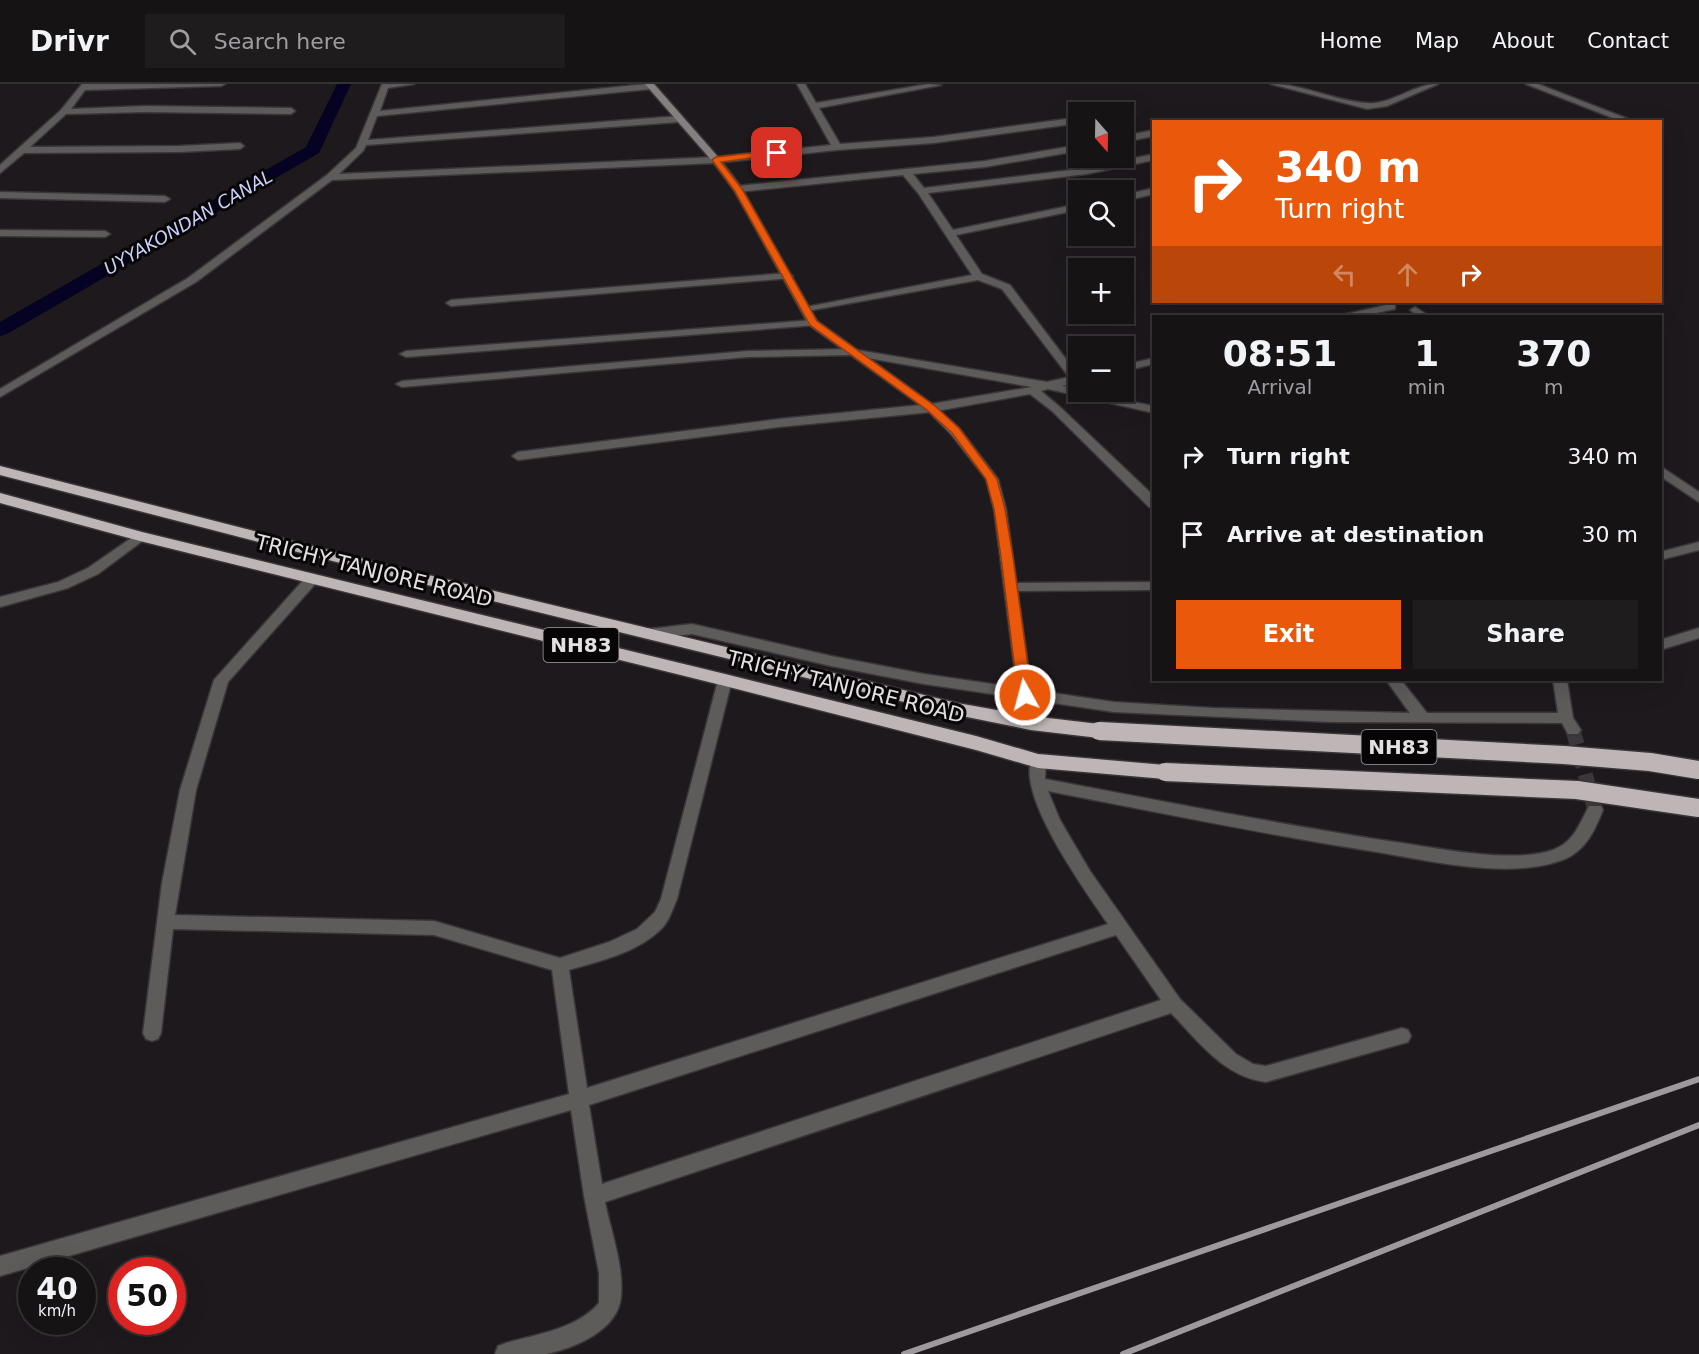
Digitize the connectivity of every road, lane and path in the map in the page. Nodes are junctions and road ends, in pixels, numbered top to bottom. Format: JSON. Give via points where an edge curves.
{"nodes":[{"id":1,"x":221,"y":84,"type":"edge"},
{"id":2,"x":410,"y":84,"type":"edge"},
{"id":3,"x":801,"y":84,"type":"edge"},
{"id":4,"x":1275,"y":84,"type":"edge"},
{"id":5,"x":1322,"y":84,"type":"edge"},
{"id":6,"x":1434,"y":84,"type":"edge"},
{"id":7,"x":1530,"y":84,"type":"edge"},
{"id":8,"x":385,"y":85,"type":"edge"},
{"id":9,"x":650,"y":85,"type":"edge"},
{"id":10,"x":937,"y":85,"type":"edge"},
{"id":11,"x":85,"y":86,"type":"edge"},
{"id":12,"x":1302,"y":91,"type":"junction"},
{"id":13,"x":813,"y":106,"type":"junction"},
{"id":14,"x":291,"y":111,"type":"dead end"},
{"id":15,"x":64,"y":112,"type":"junction"},
{"id":16,"x":374,"y":114,"type":"junction"},
{"id":17,"x":679,"y":119,"type":"junction"},
{"id":18,"x":1627,"y":120,"type":"edge"},
{"id":19,"x":1066,"y":122,"type":"dead end"},
{"id":20,"x":1152,"y":133,"type":"edge"},
{"id":21,"x":1134,"y":137,"type":"edge"},
{"id":22,"x":362,"y":143,"type":"junction"},
{"id":23,"x":835,"y":143,"type":"junction"},
{"id":24,"x":240,"y":146,"type":"dead end"},
{"id":25,"x":22,"y":150,"type":"junction"},
{"id":26,"x":1068,"y":150,"type":"edge"},
{"id":27,"x":1152,"y":157,"type":"edge"},
{"id":28,"x":716,"y":160,"type":"junction"},
{"id":29,"x":0,"y":170,"type":"edge"},
{"id":30,"x":905,"y":171,"type":"junction"},
{"id":31,"x":330,"y":177,"type":"junction"},
{"id":32,"x":738,"y":189,"type":"junction"},
{"id":33,"x":922,"y":191,"type":"junction"},
{"id":34,"x":1152,"y":191,"type":"edge"},
{"id":35,"x":0,"y":195,"type":"edge"},
{"id":36,"x":1134,"y":196,"type":"edge"},
{"id":37,"x":165,"y":199,"type":"dead end"},
{"id":38,"x":1068,"y":209,"type":"edge"},
{"id":39,"x":0,"y":233,"type":"edge"},
{"id":40,"x":950,"y":233,"type":"junction"},
{"id":41,"x":105,"y":234,"type":"dead end"},
{"id":42,"x":788,"y":276,"type":"junction"},
{"id":43,"x":977,"y":276,"type":"junction"},
{"id":44,"x":451,"y":303,"type":"dead end"},
{"id":45,"x":1391,"y":307,"type":"dead end"},
{"id":46,"x":806,"y":310,"type":"junction"},
{"id":47,"x":1355,"y":315,"type":"edge"},
{"id":48,"x":813,"y":323,"type":"junction"},
{"id":49,"x":851,"y":352,"type":"junction"},
{"id":50,"x":406,"y":354,"type":"dead end"},
{"id":51,"x":1152,"y":361,"type":"edge"},
{"id":52,"x":1134,"y":366,"type":"edge"},
{"id":53,"x":1068,"y":367,"type":"edge"},
{"id":54,"x":1068,"y":381,"type":"edge"},
{"id":55,"x":402,"y":384,"type":"dead end"},
{"id":56,"x":1048,"y":386,"type":"junction"},
{"id":57,"x":1032,"y":390,"type":"junction"},
{"id":58,"x":0,"y":394,"type":"edge"},
{"id":59,"x":931,"y":408,"type":"junction"},
{"id":60,"x":1152,"y":410,"type":"edge"},
{"id":61,"x":518,"y":456,"type":"dead end"},
{"id":62,"x":0,"y":470,"type":"edge"},
{"id":63,"x":1662,"y":471,"type":"edge"},
{"id":64,"x":1699,"y":498,"type":"edge"},
{"id":65,"x":1152,"y":500,"type":"edge"},
{"id":66,"x":3,"y":502,"type":"edge"},
{"id":67,"x":140,"y":536,"type":"junction"},
{"id":68,"x":1699,"y":546,"type":"edge"},
{"id":69,"x":1662,"y":555,"type":"edge"},
{"id":70,"x":312,"y":579,"type":"junction"},
{"id":71,"x":1152,"y":586,"type":"edge"},
{"id":72,"x":1011,"y":587,"type":"junction"},
{"id":73,"x":0,"y":602,"type":"edge"},
{"id":74,"x":1699,"y":633,"type":"edge"},
{"id":75,"x":650,"y":634,"type":"junction"},
{"id":76,"x":1662,"y":644,"type":"edge"},
{"id":77,"x":725,"y":680,"type":"junction"},
{"id":78,"x":1394,"y":681,"type":"edge"},
{"id":79,"x":1560,"y":681,"type":"edge"},
{"id":80,"x":1025,"y":695,"type":"junction"},
{"id":81,"x":1423,"y":719,"type":"junction"},
{"id":82,"x":1038,"y":761,"type":"junction"},
{"id":83,"x":1699,"y":770,"type":"edge"},
{"id":84,"x":1037,"y":783,"type":"junction"},
{"id":85,"x":1699,"y":808,"type":"edge"},
{"id":86,"x":1595,"y":810,"type":"tunnel mouth"},
{"id":87,"x":165,"y":922,"type":"junction"},
{"id":88,"x":1120,"y":927,"type":"junction"},
{"id":89,"x":560,"y":965,"type":"junction"},
{"id":90,"x":1174,"y":1005,"type":"junction"},
{"id":91,"x":152,"y":1033,"type":"dead end"},
{"id":92,"x":1402,"y":1036,"type":"dead end"},
{"id":93,"x":580,"y":1099,"type":"junction"},
{"id":94,"x":594,"y":1196,"type":"junction"},
{"id":95,"x":0,"y":1266,"type":"edge"},
{"id":96,"x":506,"y":1354,"type":"edge"}],
"edges":[{"from":1,"to":11,"type":"street"},
{"from":2,"to":8,"type":"street"},
{"from":3,"to":13,"type":"street"},
{"from":4,"to":12,"type":"street"},
{"from":5,"to":12,"type":"street"},
{"from":6,"to":12,"type":"street","via":[[1384,104],[1367,106]]},
{"from":7,"to":18,"type":"street"},
{"from":8,"to":16,"type":"street"},
{"from":9,"to":16,"type":"street"},
{"from":9,"to":17,"type":"main road"},
{"from":10,"to":13,"type":"street"},
{"from":11,"to":15,"type":"street"},
{"from":13,"to":23,"type":"street"},
{"from":14,"to":15,"type":"street"},
{"from":15,"to":25,"type":"street"},
{"from":16,"to":22,"type":"street"},
{"from":17,"to":22,"type":"street"},
{"from":17,"to":28,"type":"main road"},
{"from":19,"to":23,"type":"street","via":[[934,140]]},
{"from":20,"to":21,"type":"street"},
{"from":22,"to":31,"type":"street"},
{"from":23,"to":28,"type":"street"},
{"from":24,"to":25,"type":"street"},
{"from":25,"to":29,"type":"street"},
{"from":26,"to":30,"type":"street","via":[[985,164]]},
{"from":27,"to":33,"type":"street","via":[[1088,171]]},
{"from":28,"to":31,"type":"street"},
{"from":28,"to":32,"type":"main road"},
{"from":30,"to":32,"type":"street"},
{"from":30,"to":33,"type":"street"},
{"from":31,"to":58,"type":"street","via":[[192,280]]},
{"from":32,"to":42,"type":"main road"},
{"from":33,"to":40,"type":"street"},
{"from":34,"to":36,"type":"street"},
{"from":35,"to":37,"type":"street"},
{"from":38,"to":40,"type":"street"},
{"from":39,"to":41,"type":"street"},
{"from":40,"to":43,"type":"street"},
{"from":42,"to":44,"type":"street"},
{"from":42,"to":46,"type":"main road"},
{"from":43,"to":46,"type":"street"},
{"from":43,"to":53,"type":"street","via":[[1006,288]]},
{"from":45,"to":47,"type":"street"},
{"from":46,"to":48,"type":"main road"},
{"from":48,"to":49,"type":"main road"},
{"from":48,"to":50,"type":"street"},
{"from":49,"to":55,"type":"street","via":[[748,354]]},
{"from":49,"to":56,"type":"street"},
{"from":49,"to":59,"type":"main road"},
{"from":51,"to":52,"type":"street"},
{"from":54,"to":56,"type":"street"},
{"from":56,"to":57,"type":"street"},
{"from":56,"to":60,"type":"street"},
{"from":57,"to":59,"type":"street"},
{"from":57,"to":65,"type":"street"},
{"from":59,"to":61,"type":"street"},
{"from":59,"to":72,"type":"main road","via":[[956,430],[992,479]]},
{"from":62,"to":75,"type":"highway","name":"TRICHY TANJORE ROAD","number":"NH83","via":[[376,568]]},
{"from":63,"to":64,"type":"street"},
{"from":66,"to":67,"type":"highway","name":"TRICHY TANJORE ROAD","number":"NH83"},
{"from":67,"to":70,"type":"highway","name":"TRICHY TANJORE ROAD","number":"NH83"},
{"from":67,"to":73,"type":"street","via":[[93,571],[63,585]]},
{"from":68,"to":69,"type":"street"},
{"from":70,"to":77,"type":"highway","name":"TRICHY TANJORE ROAD","number":"NH83"},
{"from":70,"to":87,"type":"street","via":[[221,680],[188,790]]},
{"from":71,"to":72,"type":"street"},
{"from":72,"to":80,"type":"main road"},
{"from":74,"to":76,"type":"street"},
{"from":75,"to":80,"type":"street","via":[[692,629],[831,661]]},
{"from":75,"to":83,"type":"highway","name":"TRICHY TANJORE ROAD","number":"NH83","bridge":true,"via":[[957,709],[1031,723],[1099,731],[1564,755]]},
{"from":77,"to":82,"type":"highway","name":"TRICHY TANJORE ROAD","number":"NH83"},
{"from":77,"to":89,"type":"street","via":[[661,919],[621,946]]},
{"from":78,"to":81,"type":"street"},
{"from":79,"to":81,"type":"street","via":[[1570,724]]},
{"from":80,"to":81,"type":"street","via":[[1213,714]]},
{"from":82,"to":84,"type":"street"},
{"from":82,"to":85,"type":"highway","name":"TRICHY TANJORE ROAD","number":"NH83","bridge":true,"via":[[1165,772],[1577,790]]},
{"from":84,"to":86,"type":"street","via":[[1323,837],[1447,856],[1514,860],[1551,857],[1577,844]]},
{"from":84,"to":88,"type":"street","via":[[1052,821]]},
{"from":87,"to":89,"type":"street","via":[[434,928]]},
{"from":87,"to":91,"type":"street"},
{"from":88,"to":90,"type":"street"},
{"from":88,"to":93,"type":"street"},
{"from":89,"to":93,"type":"street"},
{"from":90,"to":92,"type":"street","via":[[1229,1060],[1250,1072],[1266,1074]]},
{"from":90,"to":94,"type":"street"},
{"from":93,"to":94,"type":"street"},
{"from":93,"to":95,"type":"street"},
{"from":94,"to":96,"type":"street","via":[[610,1281],[607,1311],[587,1329]]}]}
